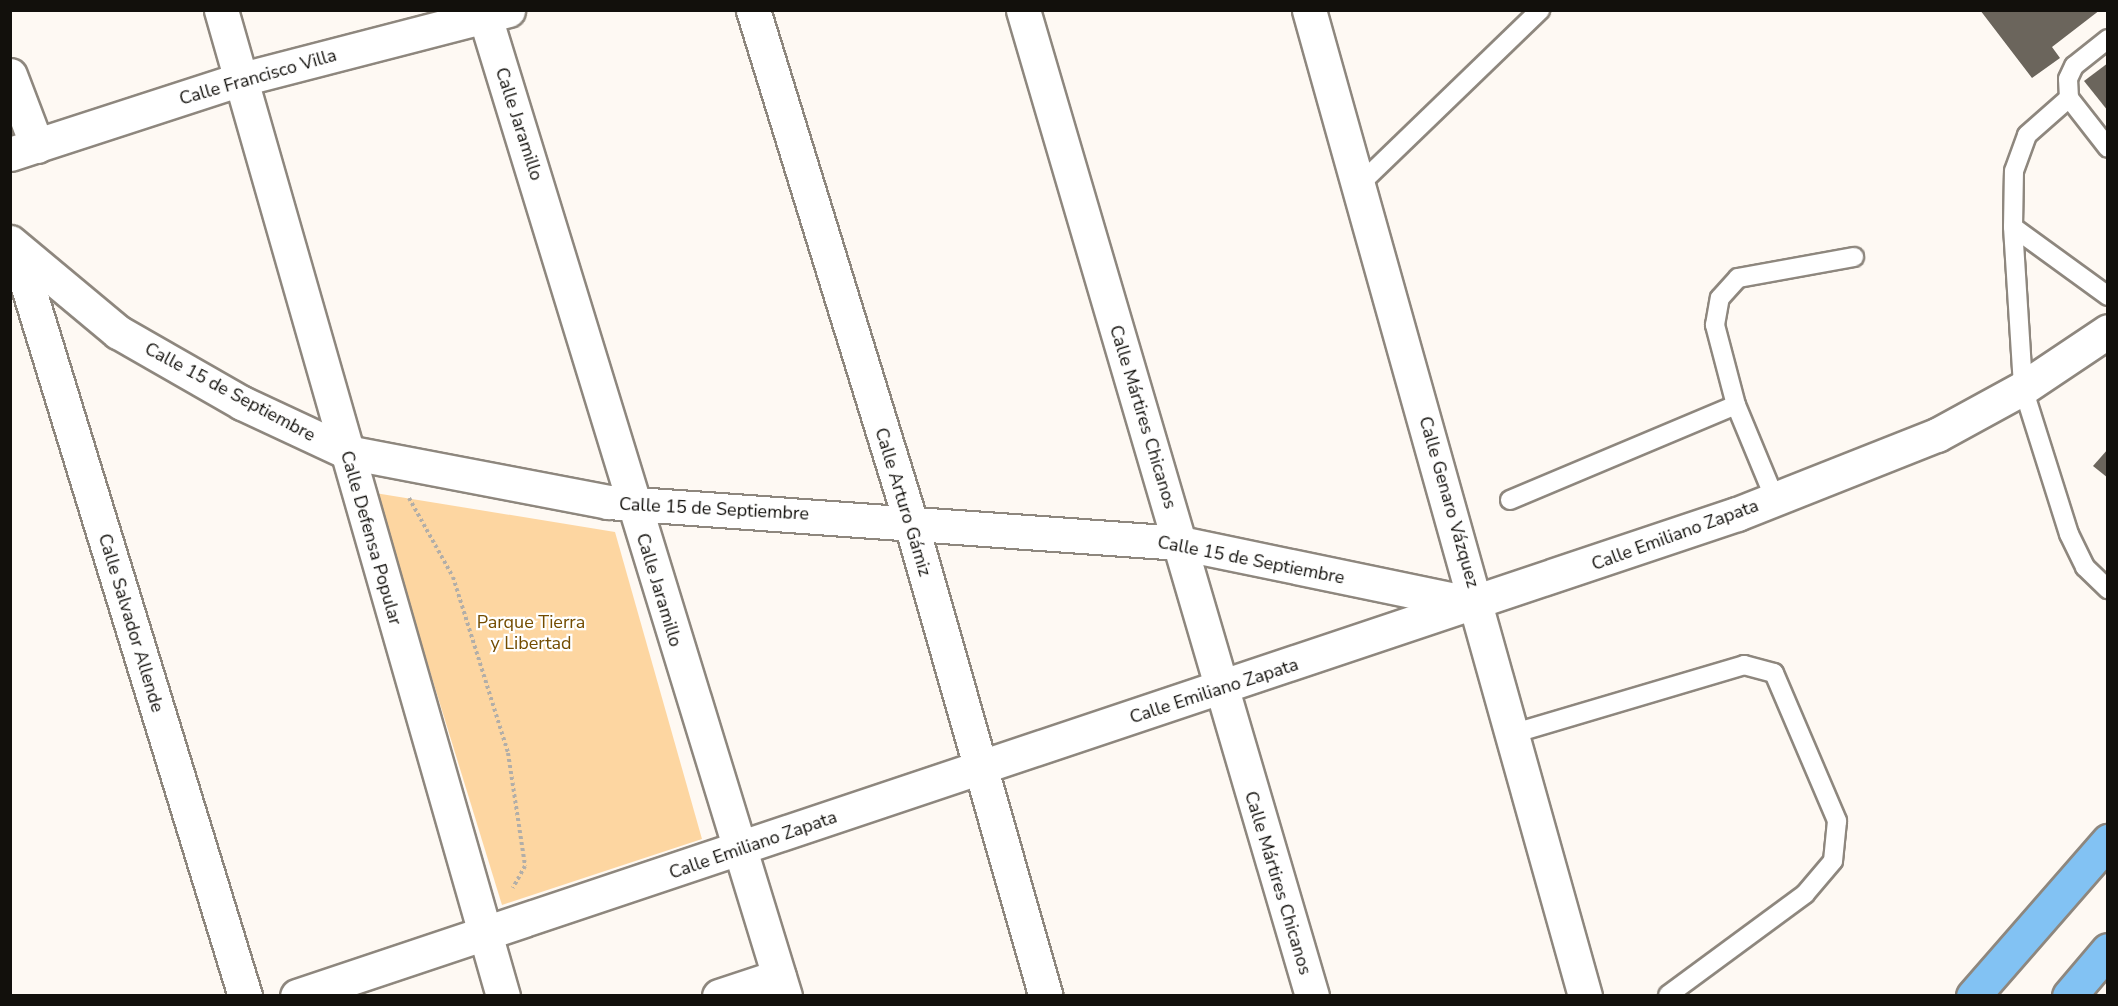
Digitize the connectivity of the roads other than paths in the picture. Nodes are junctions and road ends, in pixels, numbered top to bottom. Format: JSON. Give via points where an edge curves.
{"nodes":[{"id":1,"x":221,"y":10,"type":"edge"},
{"id":2,"x":753,"y":10,"type":"edge"},
{"id":3,"x":1023,"y":10,"type":"edge"},
{"id":4,"x":1309,"y":10,"type":"edge"},
{"id":5,"x":1540,"y":10,"type":"edge"},
{"id":6,"x":492,"y":13,"type":"edge"},
{"id":7,"x":2108,"y":39,"type":"edge"},
{"id":8,"x":10,"y":75,"type":"edge"},
{"id":9,"x":238,"y":80,"type":"junction"},
{"id":10,"x":2069,"y":98,"type":"junction"},
{"id":11,"x":2108,"y":148,"type":"edge"},
{"id":12,"x":24,"y":150,"type":"edge"},
{"id":13,"x":1359,"y":185,"type":"junction"},
{"id":14,"x":2013,"y":227,"type":"junction"},
{"id":15,"x":14,"y":247,"type":"edge"},
{"id":16,"x":1854,"y":257,"type":"dead end"},
{"id":17,"x":2108,"y":296,"type":"edge"},
{"id":18,"x":2108,"y":331,"type":"edge"},
{"id":19,"x":2023,"y":388,"type":"junction"},
{"id":20,"x":1736,"y":405,"type":"junction"},
{"id":21,"x":347,"y":452,"type":"junction"},
{"id":22,"x":1775,"y":499,"type":"junction"},
{"id":23,"x":1510,"y":500,"type":"dead end"},
{"id":24,"x":632,"y":504,"type":"junction"},
{"id":25,"x":910,"y":520,"type":"junction"},
{"id":26,"x":1180,"y":543,"type":"junction"},
{"id":27,"x":2108,"y":589,"type":"edge"},
{"id":28,"x":1478,"y":605,"type":"junction"},
{"id":29,"x":1219,"y":690,"type":"junction"},
{"id":30,"x":1515,"y":733,"type":"junction"},
{"id":31,"x":978,"y":766,"type":"junction"},
{"id":32,"x":2108,"y":841,"type":"edge"},
{"id":33,"x":740,"y":852,"type":"junction"},
{"id":34,"x":483,"y":931,"type":"junction"},
{"id":35,"x":2108,"y":950,"type":"edge"},
{"id":36,"x":782,"y":986,"type":"edge"},
{"id":37,"x":1668,"y":995,"type":"edge"},
{"id":38,"x":245,"y":996,"type":"edge"},
{"id":39,"x":297,"y":996,"type":"edge"},
{"id":40,"x":503,"y":996,"type":"edge"},
{"id":41,"x":719,"y":996,"type":"edge"},
{"id":42,"x":1046,"y":996,"type":"edge"},
{"id":43,"x":1312,"y":996,"type":"edge"},
{"id":44,"x":1585,"y":996,"type":"edge"},
{"id":45,"x":1973,"y":996,"type":"edge"},
{"id":46,"x":2069,"y":996,"type":"edge"}],
"edges":[{"from":1,"to":9,"type":"street","name":"Calle Defensa Popular"},
{"from":2,"to":25,"type":"street","name":"Calle Arturo Gámiz"},
{"from":3,"to":26,"type":"street","name":"Calle Mártires Chicanos"},
{"from":4,"to":13,"type":"street","name":"Calle Genaro Vázquez"},
{"from":5,"to":13,"type":"lane"},
{"from":6,"to":9,"type":"street","name":"Calle Francisco Villa"},
{"from":6,"to":24,"type":"street","name":"Calle Jaramillo"},
{"from":7,"to":10,"type":"lane","via":[[2074,66]]},
{"from":8,"to":12,"type":"street"},
{"from":9,"to":12,"type":"street","name":"Calle Francisco Villa"},
{"from":9,"to":21,"type":"street","name":"Calle Defensa Popular"},
{"from":10,"to":11,"type":"lane"},
{"from":10,"to":14,"type":"lane","via":[[2027,135],[2014,171]]},
{"from":13,"to":28,"type":"street","name":"Calle Genaro Vázquez"},
{"from":14,"to":17,"type":"lane"},
{"from":14,"to":19,"type":"lane"},
{"from":15,"to":21,"type":"street","name":"Calle 15 de Septiembre","via":[[118,332],[243,403]]},
{"from":15,"to":38,"type":"street","name":"Calle Salvador Allende"},
{"from":16,"to":20,"type":"lane","via":[[1738,278],[1720,298],[1715,325]]},
{"from":18,"to":19,"type":"street","name":"Calle Emiliano Zapata"},
{"from":19,"to":22,"type":"street","name":"Calle Emiliano Zapata","via":[[1937,435]]},
{"from":19,"to":27,"type":"lane","via":[[2069,534],[2085,567]]},
{"from":20,"to":22,"type":"lane"},
{"from":20,"to":23,"type":"lane"},
{"from":21,"to":24,"type":"street","name":"Calle 15 de Septiembre"},
{"from":21,"to":34,"type":"street","name":"Calle Defensa Popular"},
{"from":22,"to":28,"type":"street","name":"Calle Emiliano Zapata"},
{"from":24,"to":25,"type":"street","name":"Calle 15 de Septiembre"},
{"from":24,"to":33,"type":"street","name":"Calle Jaramillo"},
{"from":25,"to":26,"type":"street","name":"Calle 15 de Septiembre"},
{"from":25,"to":31,"type":"street","name":"Calle Arturo Gámiz"},
{"from":26,"to":28,"type":"street","name":"Calle 15 de Septiembre"},
{"from":26,"to":29,"type":"street","name":"Calle Mártires Chicanos"},
{"from":28,"to":29,"type":"street","name":"Calle Emiliano Zapata"},
{"from":28,"to":30,"type":"street","name":"Calle Genaro Vázquez"},
{"from":29,"to":31,"type":"street","name":"Calle Emiliano Zapata"},
{"from":29,"to":43,"type":"street","name":"Calle Mártires Chicanos"},
{"from":30,"to":37,"type":"lane","via":[[1744,665],[1774,673],[1837,821],[1833,861],[1805,894]]},
{"from":30,"to":44,"type":"street","name":"Calle Genaro Vázquez"},
{"from":31,"to":33,"type":"street","name":"Calle Emiliano Zapata"},
{"from":31,"to":42,"type":"street","name":"Calle Arturo Gámiz"},
{"from":32,"to":45,"type":"main road"},
{"from":33,"to":34,"type":"street","name":"Calle Emiliano Zapata"},
{"from":33,"to":36,"type":"street","name":"Calle Jaramillo"},
{"from":34,"to":39,"type":"street","name":"Calle Emiliano Zapata"},
{"from":34,"to":40,"type":"street","name":"Calle Defensa Popular"},
{"from":35,"to":46,"type":"main road"},
{"from":36,"to":41,"type":"street"}]}
